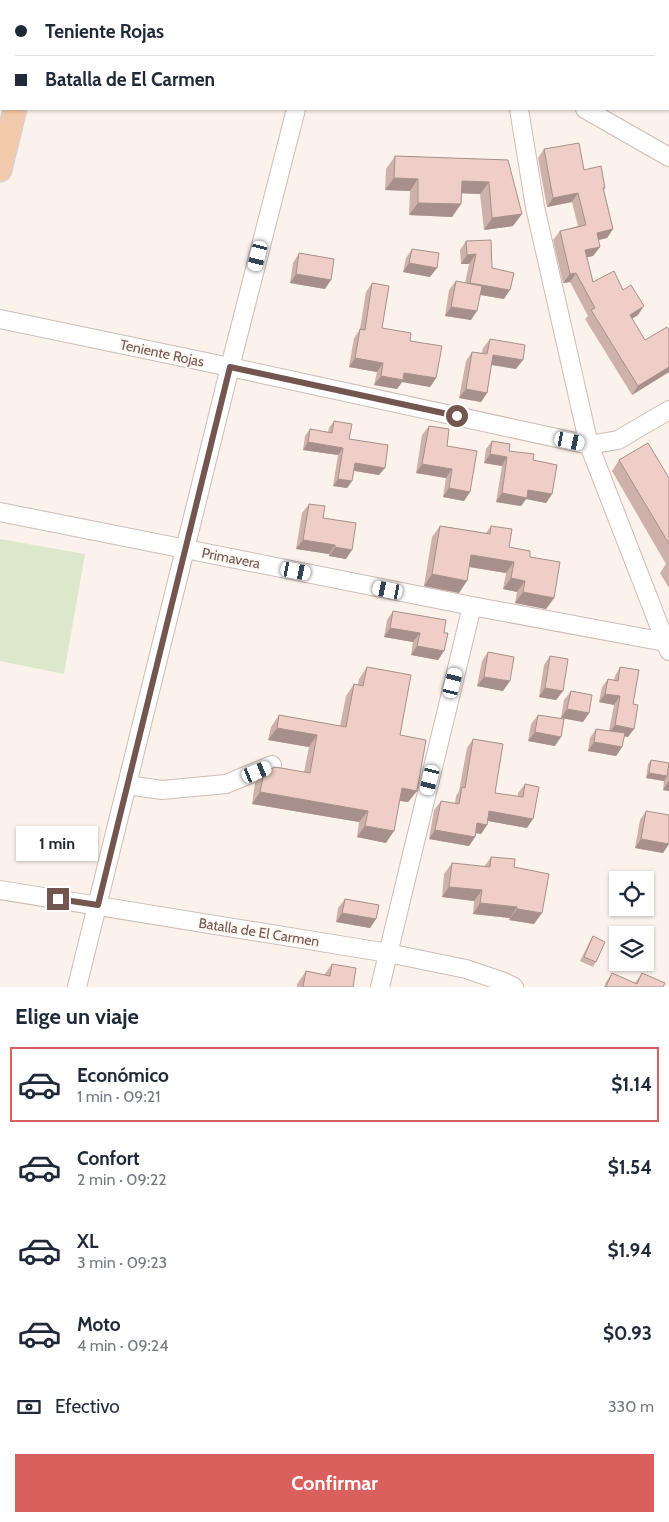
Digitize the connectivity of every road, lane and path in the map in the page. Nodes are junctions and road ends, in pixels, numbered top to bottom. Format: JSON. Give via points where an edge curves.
{"nodes":[{"id":1,"x":15,"y":110,"type":"edge"},
{"id":2,"x":296,"y":110,"type":"edge"},
{"id":3,"x":519,"y":110,"type":"edge"},
{"id":4,"x":587,"y":110,"type":"edge"},
{"id":5,"x":669,"y":157,"type":"edge"},
{"id":6,"x":0,"y":170,"type":"edge"},
{"id":7,"x":0,"y":319,"type":"edge"},
{"id":8,"x":230,"y":367,"type":"junction"},
{"id":9,"x":669,"y":410,"type":"edge"},
{"id":10,"x":589,"y":445,"type":"junction"},
{"id":11,"x":0,"y":512,"type":"edge"},
{"id":12,"x":186,"y":549,"type":"junction"},
{"id":13,"x":472,"y":606,"type":"junction"},
{"id":14,"x":668,"y":645,"type":"edge"},
{"id":15,"x":272,"y":765,"type":"dead end"},
{"id":16,"x":127,"y":785,"type":"junction"},
{"id":17,"x":0,"y":890,"type":"edge"},
{"id":18,"x":98,"y":905,"type":"junction"},
{"id":19,"x":388,"y":953,"type":"junction"},
{"id":20,"x":78,"y":987,"type":"edge"},
{"id":21,"x":380,"y":987,"type":"edge"},
{"id":22,"x":514,"y":987,"type":"edge"}],
"edges":[{"from":1,"to":6,"type":"main road"},
{"from":2,"to":8,"type":"street"},
{"from":3,"to":10,"type":"street","via":[[534,207]]},
{"from":4,"to":5,"type":"street"},
{"from":7,"to":8,"type":"street","name":"Teniente Rojas"},
{"from":8,"to":10,"type":"street","name":"Teniente Rojas"},
{"from":8,"to":12,"type":"street"},
{"from":9,"to":10,"type":"street","name":"Teniente Rojas","via":[[618,440]]},
{"from":10,"to":14,"type":"street"},
{"from":11,"to":12,"type":"street","name":"Primavera"},
{"from":12,"to":13,"type":"street","name":"Primavera"},
{"from":12,"to":16,"type":"street"},
{"from":13,"to":14,"type":"street","name":"Primavera"},
{"from":13,"to":19,"type":"street"},
{"from":15,"to":16,"type":"street","via":[[226,784],[162,790]]},
{"from":16,"to":18,"type":"street"},
{"from":17,"to":18,"type":"street","name":"Batalla de El Carmen"},
{"from":18,"to":19,"type":"street","name":"Batalla de El Carmen"},
{"from":18,"to":20,"type":"street"},
{"from":19,"to":21,"type":"street"},
{"from":19,"to":22,"type":"street","name":"Batalla de El Carmen","via":[[466,969]]}]}
